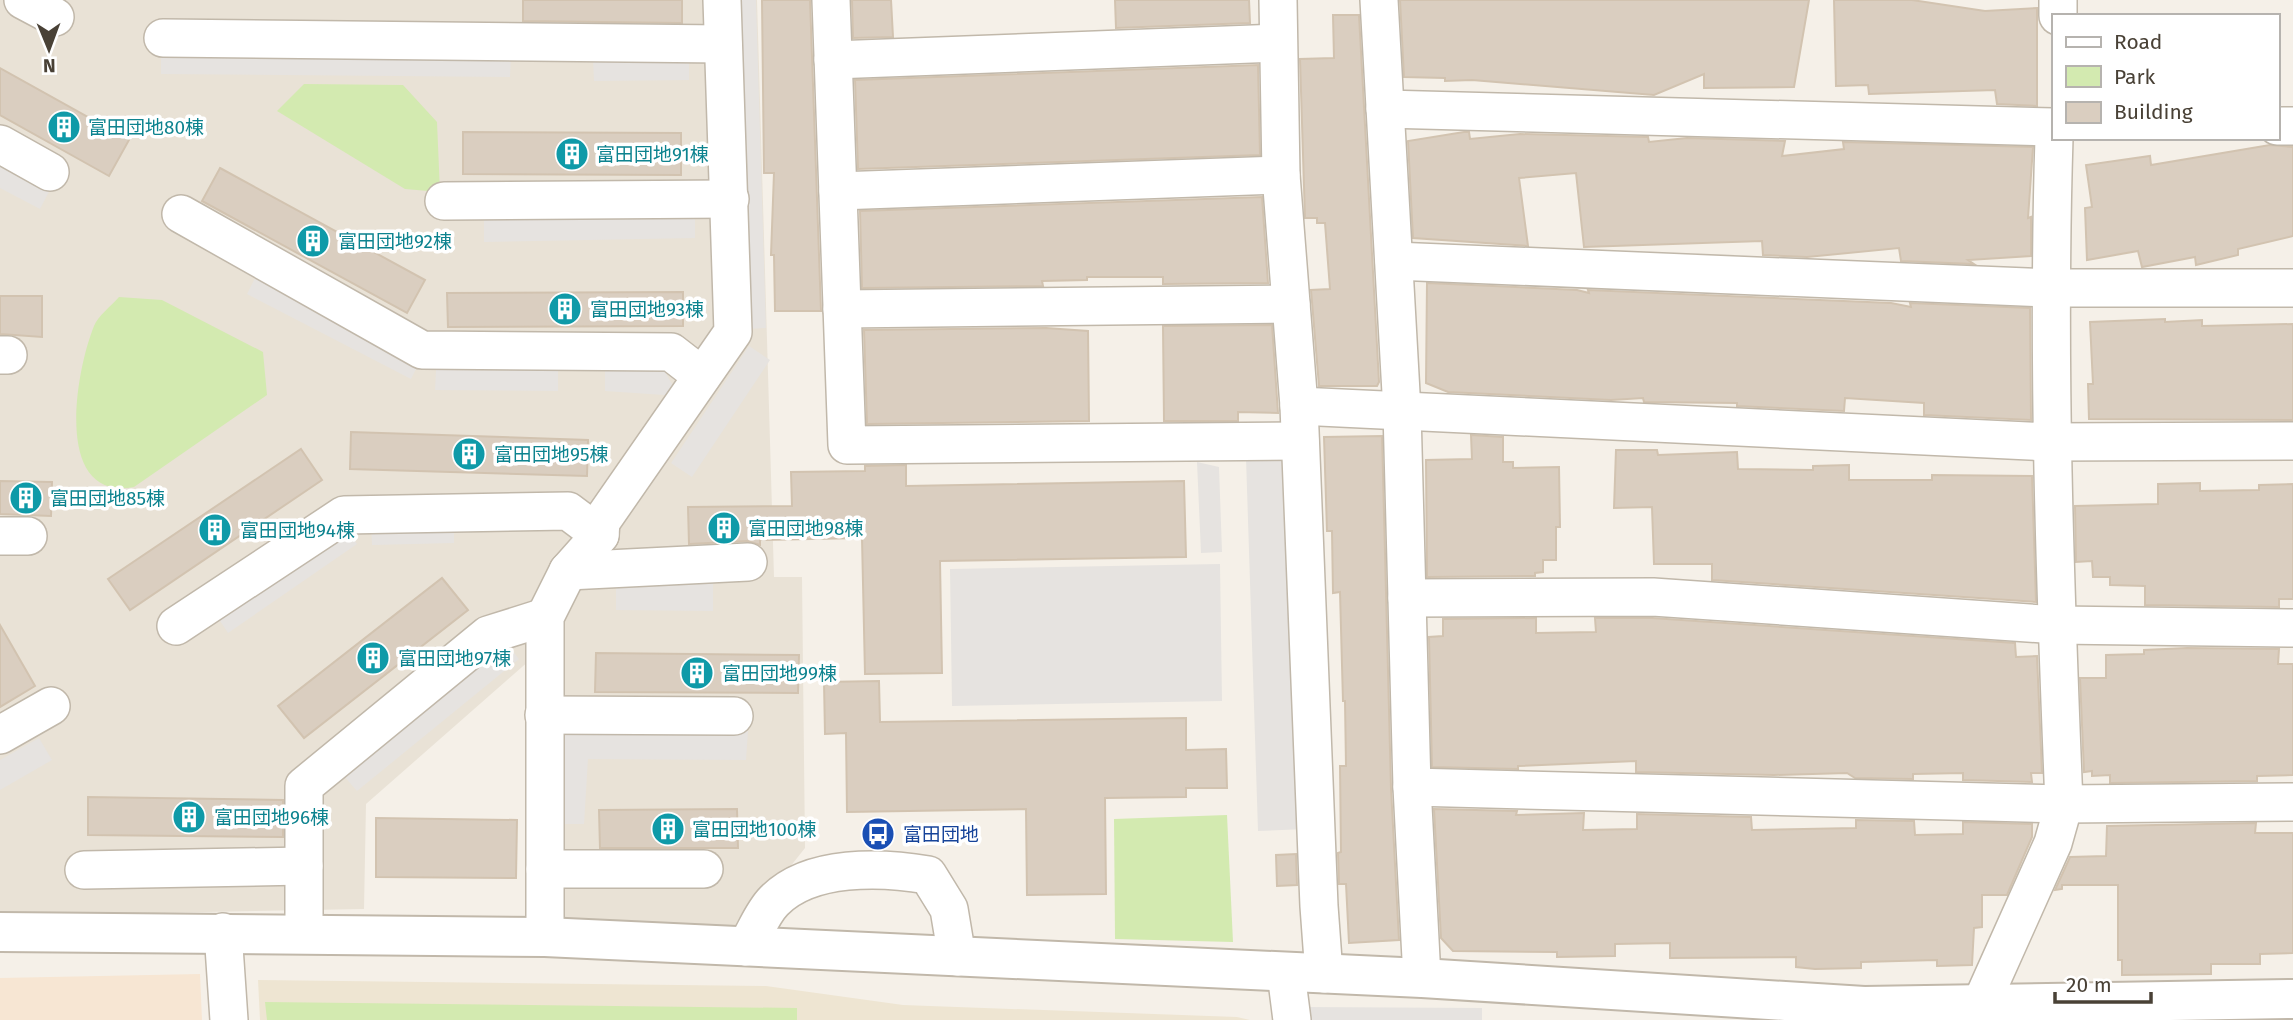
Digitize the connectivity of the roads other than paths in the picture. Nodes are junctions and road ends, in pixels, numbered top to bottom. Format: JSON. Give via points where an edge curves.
{"nodes":[{"id":1,"x":23,"y":0,"type":"edge"},
{"id":2,"x":722,"y":0,"type":"edge"},
{"id":3,"x":831,"y":0,"type":"edge"},
{"id":4,"x":1278,"y":0,"type":"edge"},
{"id":5,"x":1379,"y":0,"type":"edge"},
{"id":6,"x":55,"y":17,"type":"dead end"},
{"id":7,"x":163,"y":38,"type":"dead end"},
{"id":8,"x":1278,"y":43,"type":"junction"},
{"id":9,"x":723,"y":44,"type":"junction"},
{"id":10,"x":833,"y":60,"type":"junction"},
{"id":11,"x":1385,"y":109,"type":"junction"},
{"id":12,"x":2052,"y":127,"type":"edge"},
{"id":13,"x":2054,"y":140,"type":"edge"},
{"id":14,"x":0,"y":144,"type":"edge"},
{"id":15,"x":50,"y":172,"type":"dead end"},
{"id":16,"x":1281,"y":175,"type":"junction"},
{"id":17,"x":838,"y":191,"type":"junction"},
{"id":18,"x":730,"y":199,"type":"junction"},
{"id":19,"x":444,"y":201,"type":"dead end"},
{"id":20,"x":181,"y":214,"type":"dead end"},
{"id":21,"x":1394,"y":261,"type":"junction"},
{"id":22,"x":2049,"y":288,"type":"junction"},
{"id":23,"x":2293,"y":288,"type":"edge"},
{"id":24,"x":1291,"y":303,"type":"junction"},
{"id":25,"x":842,"y":309,"type":"junction"},
{"id":26,"x":702,"y":376,"type":"junction"},
{"id":27,"x":1402,"y":411,"type":"junction"},
{"id":28,"x":1299,"y":423,"type":"junction"},
{"id":29,"x":2293,"y":441,"type":"edge"},
{"id":30,"x":2050,"y":442,"type":"junction"},
{"id":31,"x":600,"y":535,"type":"junction"},
{"id":32,"x":748,"y":562,"type":"dead end"},
{"id":33,"x":568,"y":571,"type":"junction"},
{"id":34,"x":1407,"y":598,"type":"junction"},
{"id":35,"x":545,"y":617,"type":"junction"},
{"id":36,"x":2057,"y":625,"type":"junction"},
{"id":37,"x":176,"y":626,"type":"dead end"},
{"id":38,"x":2293,"y":628,"type":"edge"},
{"id":39,"x":51,"y":706,"type":"dead end"},
{"id":40,"x":544,"y":715,"type":"junction"},
{"id":41,"x":734,"y":716,"type":"dead end"},
{"id":42,"x":0,"y":735,"type":"edge"},
{"id":43,"x":1412,"y":787,"type":"junction"},
{"id":44,"x":2293,"y":802,"type":"edge"},
{"id":45,"x":2064,"y":804,"type":"junction"},
{"id":46,"x":304,"y":866,"type":"junction"},
{"id":47,"x":545,"y":869,"type":"junction"},
{"id":48,"x":704,"y":869,"type":"dead end"},
{"id":49,"x":85,"y":870,"type":"dead end"},
{"id":50,"x":0,"y":932,"type":"edge"},
{"id":51,"x":223,"y":932,"type":"junction"},
{"id":52,"x":304,"y":934,"type":"junction"},
{"id":53,"x":545,"y":937,"type":"junction"},
{"id":54,"x":746,"y":947,"type":"junction"},
{"id":55,"x":957,"y":957,"type":"junction"},
{"id":56,"x":1286,"y":973,"type":"junction"},
{"id":57,"x":1324,"y":974,"type":"junction"},
{"id":58,"x":1422,"y":978,"type":"junction"},
{"id":59,"x":2293,"y":999,"type":"edge"},
{"id":60,"x":1980,"y":1006,"type":"junction"},
{"id":61,"x":1709,"y":1008,"type":"edge"},
{"id":62,"x":2216,"y":1012,"type":"edge"},
{"id":63,"x":1864,"y":1013,"type":"edge"},
{"id":64,"x":229,"y":1020,"type":"edge"},
{"id":65,"x":1292,"y":1020,"type":"edge"}],
"edges":[{"from":1,"to":6,"type":"street"},
{"from":2,"to":9,"type":"street"},
{"from":3,"to":10,"type":"street"},
{"from":4,"to":8,"type":"street"},
{"from":5,"to":11,"type":"street"},
{"from":7,"to":9,"type":"street"},
{"from":8,"to":10,"type":"street"},
{"from":8,"to":16,"type":"street"},
{"from":9,"to":18,"type":"street"},
{"from":10,"to":17,"type":"street"},
{"from":11,"to":12,"type":"street"},
{"from":11,"to":21,"type":"street"},
{"from":13,"to":22,"type":"street"},
{"from":14,"to":15,"type":"street"},
{"from":16,"to":17,"type":"street"},
{"from":16,"to":24,"type":"street"},
{"from":17,"to":25,"type":"street"},
{"from":18,"to":19,"type":"street"},
{"from":18,"to":26,"type":"street","via":[[733,332]]},
{"from":20,"to":26,"type":"street","via":[[422,350],[671,352]]},
{"from":21,"to":22,"type":"street"},
{"from":21,"to":27,"type":"street"},
{"from":22,"to":23,"type":"street"},
{"from":22,"to":30,"type":"street"},
{"from":24,"to":25,"type":"street"},
{"from":24,"to":28,"type":"street"},
{"from":25,"to":28,"type":"street","via":[[847,446]]},
{"from":26,"to":31,"type":"street","via":[[601,522]]},
{"from":27,"to":28,"type":"street"},
{"from":27,"to":30,"type":"street"},
{"from":27,"to":34,"type":"street"},
{"from":28,"to":57,"type":"street"},
{"from":29,"to":30,"type":"street"},
{"from":30,"to":36,"type":"street"},
{"from":31,"to":33,"type":"street"},
{"from":31,"to":37,"type":"street","via":[[568,511],[344,515]]},
{"from":32,"to":33,"type":"street"},
{"from":33,"to":35,"type":"street"},
{"from":34,"to":36,"type":"street","via":[[1653,597]]},
{"from":34,"to":43,"type":"street"},
{"from":35,"to":40,"type":"street"},
{"from":35,"to":46,"type":"street","via":[[488,635],[304,786]]},
{"from":36,"to":38,"type":"street"},
{"from":36,"to":45,"type":"street"},
{"from":39,"to":42,"type":"street"},
{"from":40,"to":41,"type":"street"},
{"from":40,"to":47,"type":"street"},
{"from":43,"to":45,"type":"street"},
{"from":43,"to":58,"type":"street"},
{"from":44,"to":45,"type":"street"},
{"from":45,"to":60,"type":"street","via":[[2053,843]]},
{"from":46,"to":49,"type":"street"},
{"from":46,"to":52,"type":"street"},
{"from":47,"to":48,"type":"street"},
{"from":47,"to":53,"type":"street"},
{"from":50,"to":51,"type":"street"},
{"from":51,"to":52,"type":"street"},
{"from":51,"to":64,"type":"street"},
{"from":52,"to":53,"type":"street"},
{"from":53,"to":54,"type":"street"},
{"from":54,"to":55,"type":"street"},
{"from":54,"to":55,"type":"street","via":[[774,901],[809,879],[846,870],[900,870],[928,874],[949,909]]},
{"from":55,"to":56,"type":"street"},
{"from":56,"to":57,"type":"street"},
{"from":56,"to":65,"type":"street"},
{"from":57,"to":58,"type":"street"},
{"from":58,"to":61,"type":"street"},
{"from":59,"to":62,"type":"street"},
{"from":60,"to":62,"type":"street"},
{"from":60,"to":63,"type":"street"},
{"from":61,"to":63,"type":"street"}]}
